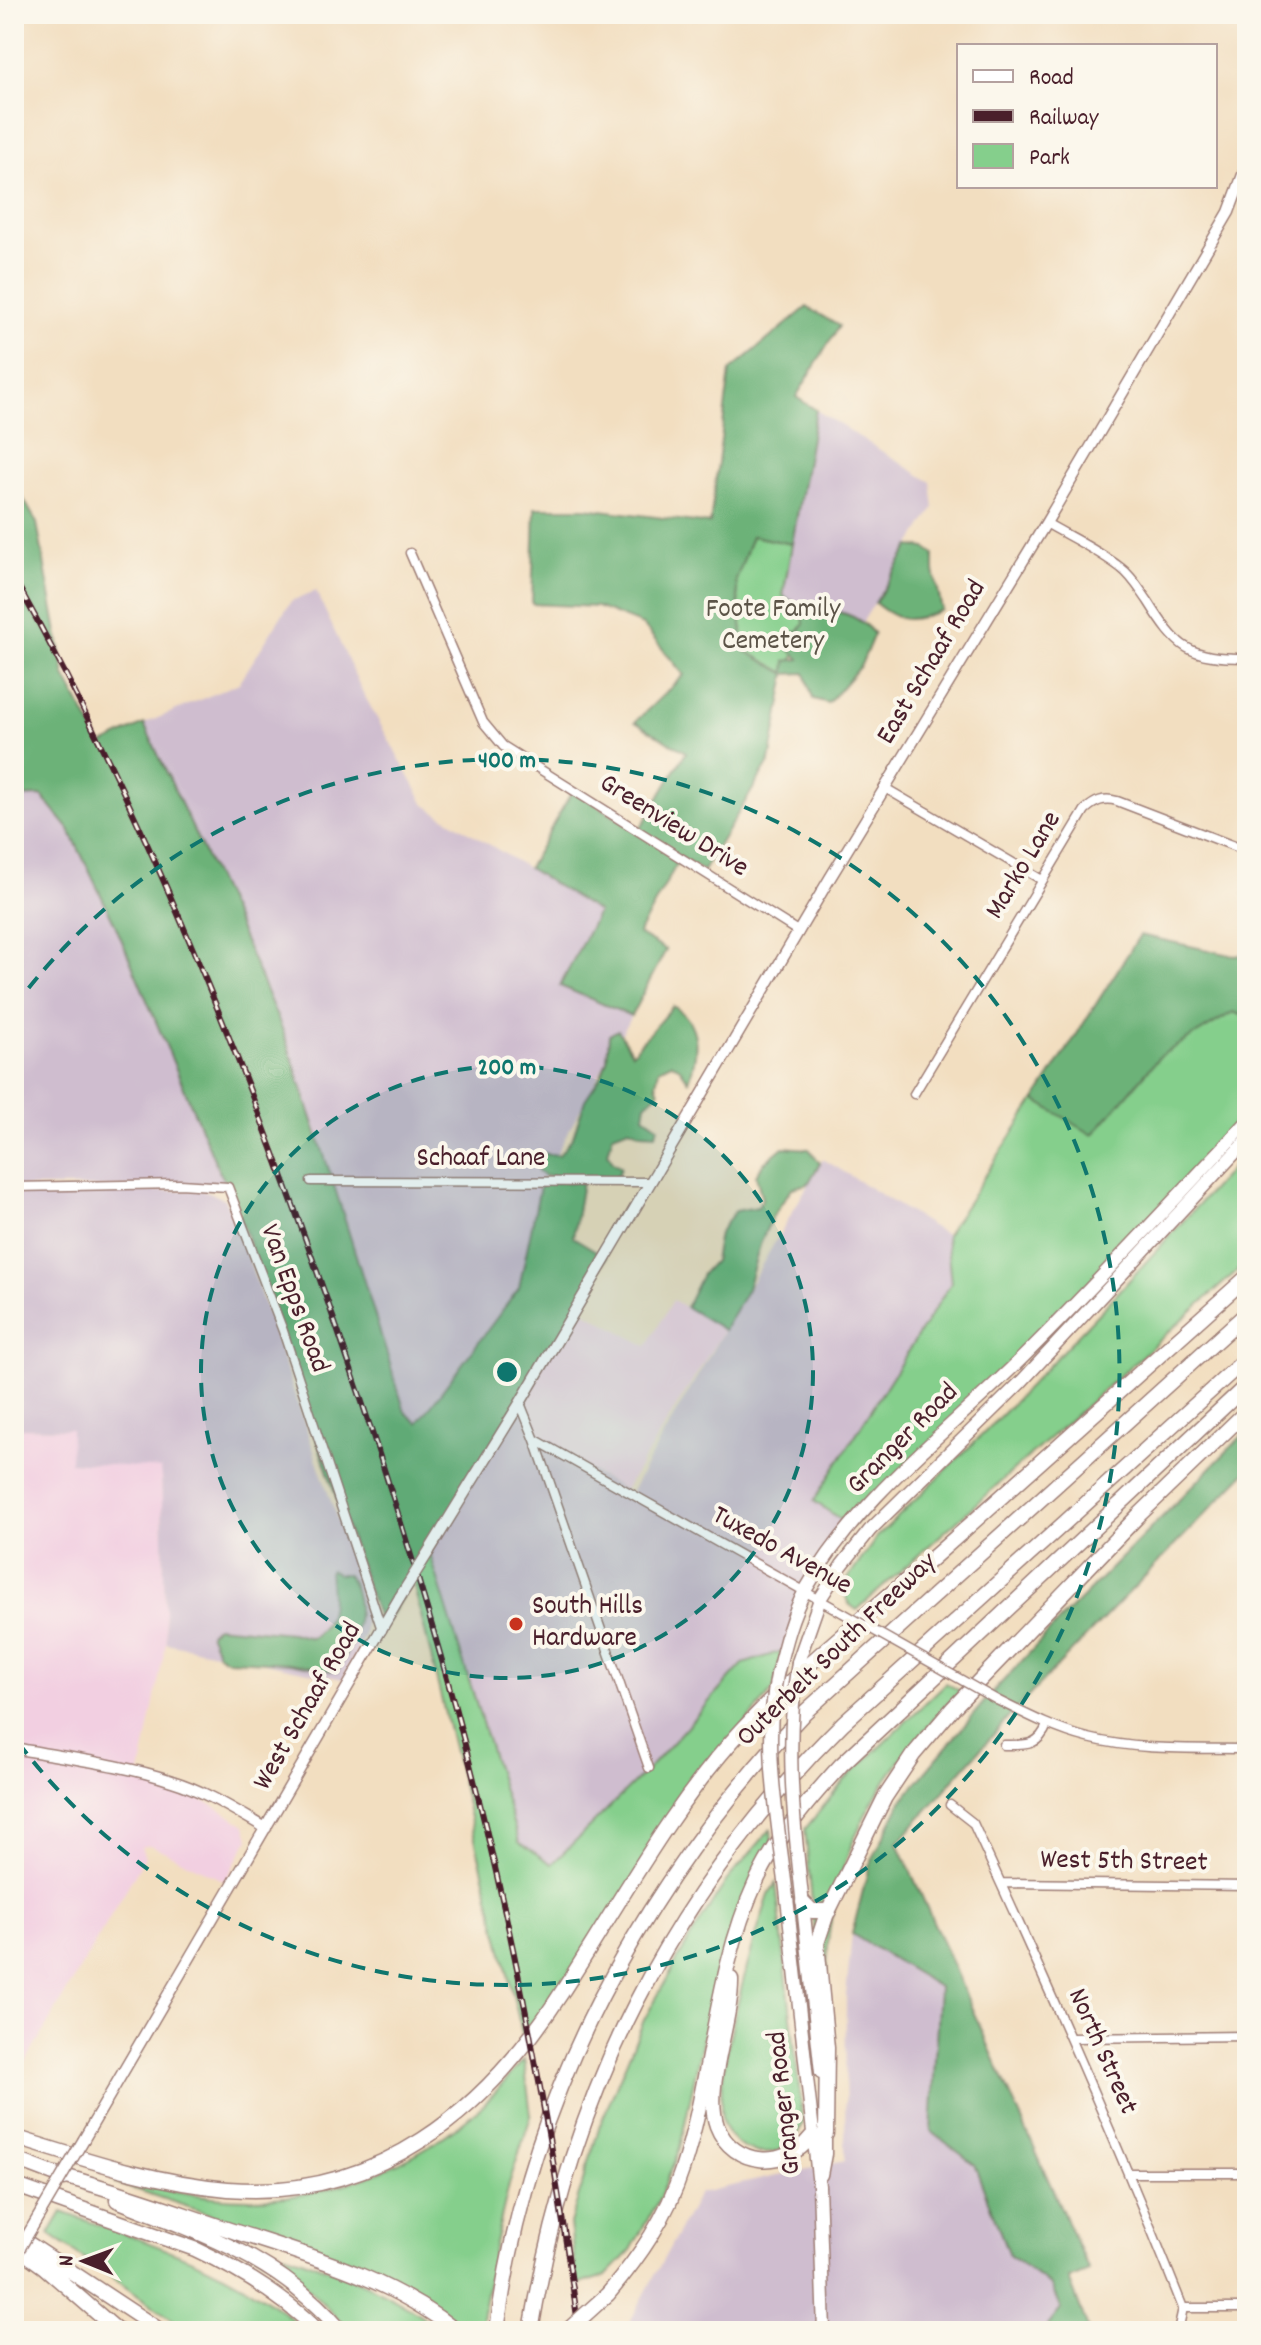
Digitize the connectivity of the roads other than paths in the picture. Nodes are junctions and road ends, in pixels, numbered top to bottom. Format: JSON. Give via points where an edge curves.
{"nodes":[{"id":1,"x":1247,"y":164,"type":"edge"},
{"id":2,"x":1245,"y":181,"type":"edge"},
{"id":3,"x":1046,"y":523,"type":"junction"},
{"id":4,"x":410,"y":553,"type":"dead end"},
{"id":5,"x":1247,"y":658,"type":"edge"},
{"id":6,"x":885,"y":788,"type":"junction"},
{"id":7,"x":1247,"y":851,"type":"edge"},
{"id":8,"x":1042,"y":880,"type":"junction"},
{"id":9,"x":799,"y":932,"type":"junction"},
{"id":10,"x":914,"y":1094,"type":"dead end"},
{"id":11,"x":1247,"y":1122,"type":"edge"},
{"id":12,"x":1247,"y":1140,"type":"edge"},
{"id":13,"x":311,"y":1181,"type":"dead end"},
{"id":14,"x":650,"y":1182,"type":"junction"},
{"id":15,"x":14,"y":1187,"type":"edge"},
{"id":16,"x":1247,"y":1277,"type":"edge"},
{"id":17,"x":1247,"y":1313,"type":"edge"},
{"id":18,"x":1247,"y":1358,"type":"edge"},
{"id":19,"x":1247,"y":1385,"type":"edge"},
{"id":20,"x":520,"y":1403,"type":"junction"},
{"id":21,"x":1247,"y":1411,"type":"edge"},
{"id":22,"x":535,"y":1440,"type":"junction"},
{"id":23,"x":805,"y":1591,"type":"junction"},
{"id":24,"x":820,"y":1599,"type":"junction"},
{"id":25,"x":382,"y":1630,"type":"junction"},
{"id":26,"x":1047,"y":1725,"type":"junction"},
{"id":27,"x":1004,"y":1745,"type":"dead end"},
{"id":28,"x":14,"y":1748,"type":"edge"},
{"id":29,"x":1247,"y":1749,"type":"edge"},
{"id":30,"x":649,"y":1768,"type":"dead end"},
{"id":31,"x":950,"y":1805,"type":"dead end"},
{"id":32,"x":266,"y":1828,"type":"junction"},
{"id":33,"x":1001,"y":1883,"type":"junction"},
{"id":34,"x":1247,"y":1886,"type":"edge"},
{"id":35,"x":803,"y":1902,"type":"junction"},
{"id":36,"x":829,"y":1911,"type":"junction"},
{"id":37,"x":731,"y":1959,"type":"junction"},
{"id":38,"x":1247,"y":2036,"type":"edge"},
{"id":39,"x":1072,"y":2038,"type":"junction"},
{"id":40,"x":818,"y":2136,"type":"junction"},
{"id":41,"x":14,"y":2137,"type":"edge"},
{"id":42,"x":14,"y":2159,"type":"edge"},
{"id":43,"x":1130,"y":2173,"type":"junction"},
{"id":44,"x":1247,"y":2173,"type":"edge"},
{"id":45,"x":56,"y":2174,"type":"junction"},
{"id":46,"x":14,"y":2185,"type":"edge"},
{"id":47,"x":14,"y":2234,"type":"edge"},
{"id":48,"x":14,"y":2245,"type":"edge"},
{"id":49,"x":14,"y":2258,"type":"edge"},
{"id":50,"x":1183,"y":2308,"type":"junction"},
{"id":51,"x":1247,"y":2308,"type":"edge"},
{"id":52,"x":118,"y":2331,"type":"edge"},
{"id":53,"x":161,"y":2331,"type":"edge"},
{"id":54,"x":318,"y":2331,"type":"edge"},
{"id":55,"x":341,"y":2331,"type":"edge"},
{"id":56,"x":456,"y":2331,"type":"edge"},
{"id":57,"x":497,"y":2331,"type":"edge"},
{"id":58,"x":531,"y":2331,"type":"edge"},
{"id":59,"x":567,"y":2331,"type":"edge"},
{"id":60,"x":824,"y":2331,"type":"edge"},
{"id":61,"x":1178,"y":2331,"type":"edge"}],
"edges":[{"from":1,"to":2,"type":"street","name":"East Schaaf Road"},
{"from":2,"to":3,"type":"street","name":"East Schaaf Road"},
{"from":3,"to":5,"type":"street","via":[[1122,568],[1183,647],[1215,657]]},
{"from":3,"to":6,"type":"street","name":"East Schaaf Road"},
{"from":4,"to":9,"type":"street","name":"Greenview Drive","via":[[483,722],[503,746]]},
{"from":6,"to":8,"type":"street"},
{"from":6,"to":9,"type":"street","name":"East Schaaf Road"},
{"from":7,"to":8,"type":"street","name":"Marko Lane","via":[[1108,799],[1085,810]]},
{"from":8,"to":10,"type":"street","name":"Marko Lane"},
{"from":9,"to":14,"type":"street","name":"East Schaaf Road"},
{"from":11,"to":23,"type":"main road","name":"Granger Road","via":[[1062,1318],[899,1474],[833,1549]]},
{"from":12,"to":24,"type":"main road","name":"Granger Road","via":[[1021,1382],[870,1530]]},
{"from":13,"to":14,"type":"street","name":"Schaaf Lane"},
{"from":14,"to":20,"type":"street","name":"West Schaaf Road"},
{"from":15,"to":25,"type":"street","name":"Van Epps Road","via":[[228,1187],[287,1343]]},
{"from":16,"to":41,"type":"highway","via":[[743,1728],[661,1832],[536,2031],[504,2072],[431,2135],[351,2174],[252,2190],[127,2171]]},
{"from":17,"to":57,"type":"highway","name":"Outerbelt South Freeway","via":[[805,1712],[699,1837],[630,1941],[565,2073],[521,2208]]},
{"from":18,"to":58,"type":"highway","name":"Outerbelt South Freeway","via":[[843,1723],[783,1785],[705,1886],[626,2020],[587,2110],[550,2233]]},
{"from":19,"to":37,"type":"highway","via":[[827,1780],[775,1847],[749,1900]]},
{"from":20,"to":22,"type":"street"},
{"from":20,"to":25,"type":"street","name":"West Schaaf Road","bridge":true},
{"from":21,"to":36,"type":"highway","via":[[1099,1557],[913,1755],[878,1809]]},
{"from":22,"to":23,"type":"street","name":"Tuxedo Avenue"},
{"from":22,"to":30,"type":"street"},
{"from":23,"to":24,"type":"street","name":"Tuxedo Avenue"},
{"from":23,"to":40,"type":"main road","name":"Granger Road","bridge":true,"via":[[777,1675],[771,1746]]},
{"from":24,"to":26,"type":"street","name":"Tuxedo Avenue","bridge":true},
{"from":24,"to":35,"type":"main road","name":"Granger Road","bridge":true,"via":[[798,1662],[791,1721],[789,1770]]},
{"from":25,"to":32,"type":"street","name":"West Schaaf Road"},
{"from":26,"to":27,"type":"street","via":[[1032,1744]]},
{"from":26,"to":29,"type":"street","name":"Tuxedo Avenue","via":[[1115,1744]]},
{"from":28,"to":32,"type":"street","via":[[172,1781]]},
{"from":31,"to":33,"type":"street","name":"North Street","via":[[973,1823]]},
{"from":32,"to":49,"type":"street","name":"West Schaaf Road","bridge":true},
{"from":33,"to":34,"type":"street","name":"West 5th Street"},
{"from":33,"to":39,"type":"street","name":"North Street"},
{"from":35,"to":36,"type":"highway","via":[[812,1911]]},
{"from":35,"to":40,"type":"main road","name":"Granger Road"},
{"from":36,"to":40,"type":"highway","via":[[817,1943],[827,2048]]},
{"from":37,"to":40,"type":"highway","via":[[731,1998],[715,2087],[717,2125],[737,2152],[759,2160],[795,2153]]},
{"from":37,"to":59,"type":"highway","bridge":true,"via":[[682,2170],[661,2218],[608,2294]]},
{"from":38,"to":39,"type":"street"},
{"from":39,"to":43,"type":"street","name":"North Street"},
{"from":40,"to":60,"type":"main road","name":"Granger Road"},
{"from":42,"to":45,"type":"highway"},
{"from":43,"to":44,"type":"street"},
{"from":43,"to":50,"type":"street","name":"North Street"},
{"from":45,"to":55,"type":"highway","via":[[233,2246],[282,2276]]},
{"from":45,"to":56,"type":"highway","via":[[355,2272],[413,2300]]},
{"from":46,"to":54,"type":"highway","via":[[222,2262],[255,2280]]},
{"from":47,"to":53,"type":"highway"},
{"from":48,"to":52,"type":"highway"},
{"from":50,"to":51,"type":"street"},
{"from":50,"to":61,"type":"street"}]}
